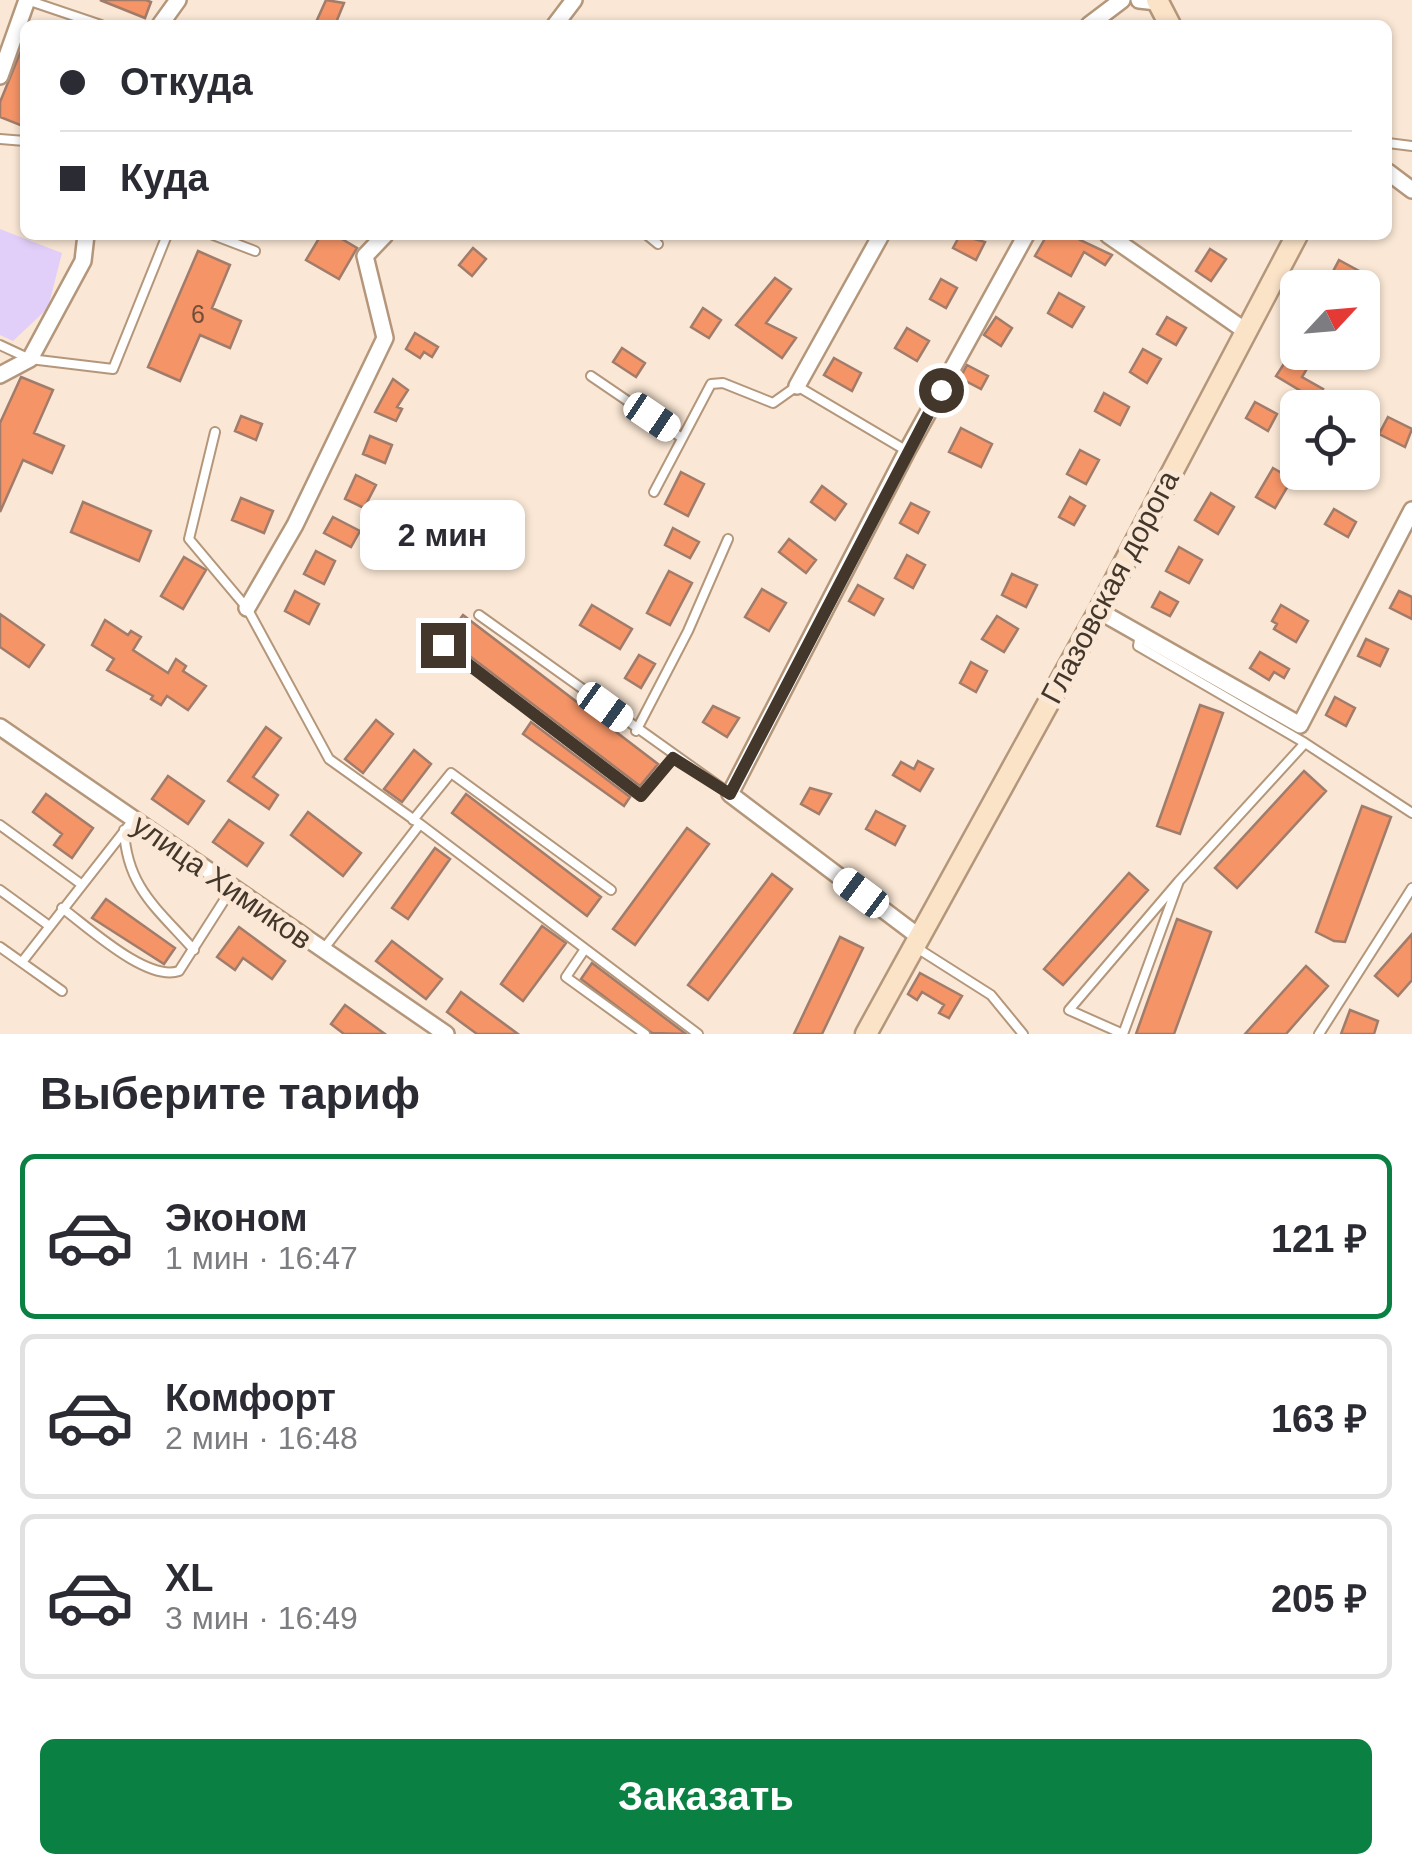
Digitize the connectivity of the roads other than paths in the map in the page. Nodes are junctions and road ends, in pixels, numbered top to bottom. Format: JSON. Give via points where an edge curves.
{"nodes":[{"id":1,"x":26,"y":0,"type":"edge"},
{"id":2,"x":574,"y":0,"type":"edge"},
{"id":3,"x":1122,"y":0,"type":"edge"},
{"id":4,"x":86,"y":20,"type":"edge"},
{"id":5,"x":559,"y":20,"type":"edge"},
{"id":6,"x":1096,"y":20,"type":"edge"},
{"id":7,"x":0,"y":76,"type":"edge"},
{"id":8,"x":85,"y":240,"type":"edge"},
{"id":9,"x":165,"y":240,"type":"edge"},
{"id":10,"x":226,"y":240,"type":"edge"},
{"id":11,"x":380,"y":240,"type":"edge"},
{"id":12,"x":653,"y":240,"type":"edge"},
{"id":13,"x":878,"y":240,"type":"edge"},
{"id":14,"x":1023,"y":240,"type":"edge"},
{"id":15,"x":1115,"y":240,"type":"edge"},
{"id":16,"x":1294,"y":240,"type":"edge"},
{"id":17,"x":658,"y":244,"type":"dead end"},
{"id":18,"x":256,"y":251,"type":"dead end"},
{"id":19,"x":1247,"y":332,"type":"junction"},
{"id":20,"x":0,"y":345,"type":"edge"},
{"id":21,"x":30,"y":358,"type":"junction"},
{"id":22,"x":0,"y":376,"type":"edge"},
{"id":23,"x":591,"y":376,"type":"dead end"},
{"id":24,"x":798,"y":386,"type":"junction"},
{"id":25,"x":214,"y":432,"type":"dead end"},
{"id":26,"x":682,"y":438,"type":"junction"},
{"id":27,"x":907,"y":451,"type":"junction"},
{"id":28,"x":654,"y":492,"type":"dead end"},
{"id":29,"x":1412,"y":510,"type":"edge"},
{"id":30,"x":728,"y":540,"type":"dead end"},
{"id":31,"x":247,"y":608,"type":"junction"},
{"id":32,"x":1099,"y":612,"type":"junction"},
{"id":33,"x":479,"y":614,"type":"dead end"},
{"id":34,"x":1140,"y":634,"type":"junction"},
{"id":35,"x":443,"y":645,"type":"dead end"},
{"id":36,"x":0,"y":727,"type":"edge"},
{"id":37,"x":636,"y":730,"type":"junction"},
{"id":38,"x":1305,"y":743,"type":"junction"},
{"id":39,"x":673,"y":758,"type":"junction"},
{"id":40,"x":730,"y":794,"type":"junction"},
{"id":41,"x":1412,"y":813,"type":"edge"},
{"id":42,"x":417,"y":822,"type":"junction"},
{"id":43,"x":0,"y":825,"type":"edge"},
{"id":44,"x":128,"y":825,"type":"junction"},
{"id":45,"x":1179,"y":882,"type":"junction"},
{"id":46,"x":81,"y":884,"type":"junction"},
{"id":47,"x":232,"y":888,"type":"junction"},
{"id":48,"x":1412,"y":888,"type":"edge"},
{"id":49,"x":0,"y":890,"type":"edge"},
{"id":50,"x":611,"y":890,"type":"dead end"},
{"id":51,"x":62,"y":908,"type":"junction"},
{"id":52,"x":48,"y":925,"type":"junction"},
{"id":53,"x":915,"y":941,"type":"junction"},
{"id":54,"x":0,"y":947,"type":"edge"},
{"id":55,"x":586,"y":949,"type":"junction"},
{"id":56,"x":194,"y":950,"type":"junction"},
{"id":57,"x":322,"y":950,"type":"junction"},
{"id":58,"x":22,"y":962,"type":"junction"},
{"id":59,"x":62,"y":991,"type":"dead end"},
{"id":60,"x":446,"y":1034,"type":"edge"},
{"id":61,"x":645,"y":1034,"type":"edge"},
{"id":62,"x":698,"y":1034,"type":"edge"},
{"id":63,"x":866,"y":1034,"type":"edge"},
{"id":64,"x":1023,"y":1034,"type":"edge"},
{"id":65,"x":1319,"y":1034,"type":"edge"}],
"edges":[{"from":1,"to":4,"type":"lane"},
{"from":1,"to":7,"type":"street"},
{"from":2,"to":5,"type":"street"},
{"from":3,"to":6,"type":"street"},
{"from":8,"to":21,"type":"street","via":[[83,261]]},
{"from":9,"to":21,"type":"lane","via":[[112,369]]},
{"from":10,"to":18,"type":"lane"},
{"from":11,"to":31,"type":"street","via":[[364,256],[385,338]]},
{"from":12,"to":17,"type":"lane"},
{"from":13,"to":24,"type":"street"},
{"from":14,"to":27,"type":"street"},
{"from":15,"to":19,"type":"street"},
{"from":16,"to":19,"type":"street","name":"Глазовская дорога"},
{"from":19,"to":32,"type":"street","name":"Глазовская дорога"},
{"from":20,"to":21,"type":"lane"},
{"from":21,"to":22,"type":"street"},
{"from":23,"to":26,"type":"lane"},
{"from":24,"to":26,"type":"lane","via":[[773,403],[711,384]]},
{"from":24,"to":27,"type":"lane"},
{"from":25,"to":31,"type":"lane","via":[[189,539]]},
{"from":26,"to":28,"type":"lane"},
{"from":27,"to":40,"type":"street"},
{"from":29,"to":34,"type":"street","via":[[1300,725]]},
{"from":30,"to":37,"type":"lane"},
{"from":31,"to":42,"type":"lane","via":[[328,759]]},
{"from":32,"to":34,"type":"street"},
{"from":32,"to":53,"type":"street","name":"Глазовская дорога"},
{"from":33,"to":37,"type":"lane"},
{"from":34,"to":38,"type":"lane","via":[[1138,646]]},
{"from":35,"to":39,"type":"lane","via":[[641,796]]},
{"from":36,"to":44,"type":"street","name":"улица Химиков"},
{"from":37,"to":39,"type":"lane"},
{"from":38,"to":41,"type":"lane"},
{"from":38,"to":45,"type":"lane"},
{"from":39,"to":40,"type":"lane"},
{"from":40,"to":53,"type":"street"},
{"from":42,"to":50,"type":"lane","via":[[451,774]]},
{"from":42,"to":55,"type":"lane"},
{"from":42,"to":57,"type":"lane"},
{"from":43,"to":46,"type":"lane"},
{"from":44,"to":46,"type":"lane"},
{"from":44,"to":47,"type":"street","name":"улица Химиков"},
{"from":44,"to":56,"type":"lane","via":[[130,872]]},
{"from":45,"to":45,"type":"lane","via":[[1123,1034],[1069,1010],[1130,938]]},
{"from":46,"to":51,"type":"lane"},
{"from":47,"to":56,"type":"lane"},
{"from":47,"to":57,"type":"street","name":"улица Химиков"},
{"from":48,"to":65,"type":"lane"},
{"from":49,"to":52,"type":"lane"},
{"from":51,"to":52,"type":"lane"},
{"from":51,"to":56,"type":"lane","via":[[161,973],[179,970]]},
{"from":52,"to":58,"type":"lane"},
{"from":53,"to":63,"type":"street","name":"Глазовская дорога"},
{"from":53,"to":64,"type":"lane","via":[[991,994]]},
{"from":54,"to":58,"type":"lane"},
{"from":55,"to":61,"type":"lane","via":[[566,977]]},
{"from":55,"to":62,"type":"lane"},
{"from":57,"to":60,"type":"street","name":"улица Химиков"},
{"from":58,"to":59,"type":"lane"}]}
